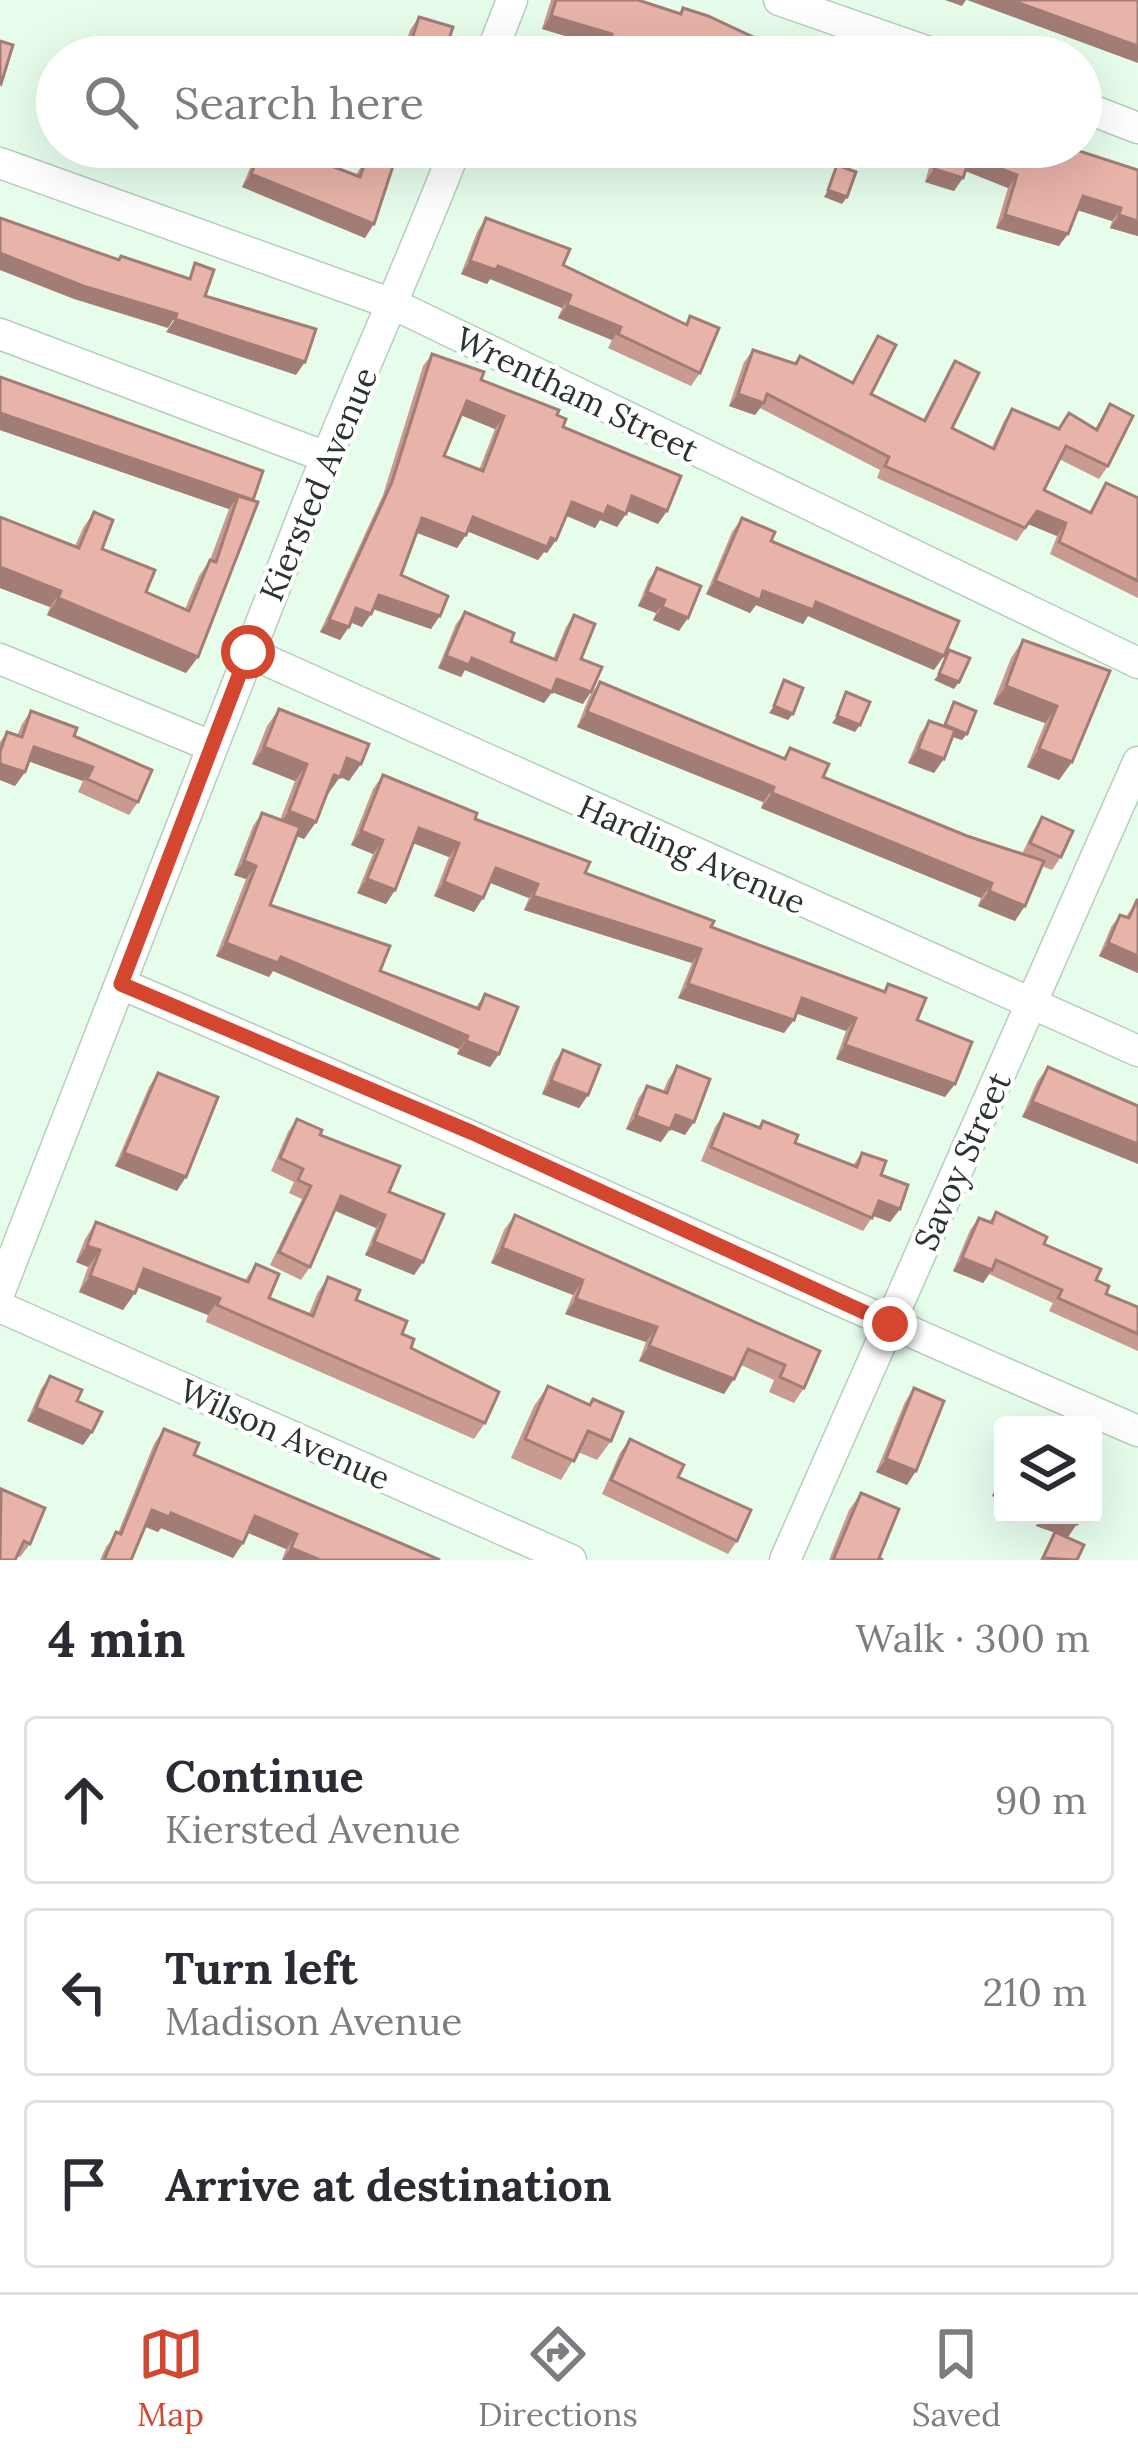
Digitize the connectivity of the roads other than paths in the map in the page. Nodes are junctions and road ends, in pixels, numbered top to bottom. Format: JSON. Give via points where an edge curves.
{"nodes":[{"id":1,"x":512,"y":0,"type":"edge"},
{"id":2,"x":779,"y":0,"type":"edge"},
{"id":3,"x":498,"y":36,"type":"edge"},
{"id":4,"x":883,"y":36,"type":"edge"},
{"id":5,"x":1102,"y":114,"type":"edge"},
{"id":6,"x":1138,"y":128,"type":"edge"},
{"id":7,"x":0,"y":163,"type":"edge"},
{"id":8,"x":448,"y":168,"type":"edge"},
{"id":9,"x":395,"y":305,"type":"junction"},
{"id":10,"x":0,"y":334,"type":"edge"},
{"id":11,"x":326,"y":457,"type":"junction"},
{"id":12,"x":248,"y":652,"type":"junction"},
{"id":13,"x":0,"y":659,"type":"edge"},
{"id":14,"x":1138,"y":663,"type":"edge"},
{"id":15,"x":211,"y":746,"type":"junction"},
{"id":16,"x":1138,"y":762,"type":"edge"},
{"id":17,"x":121,"y":984,"type":"junction"},
{"id":18,"x":1031,"y":1004,"type":"junction"},
{"id":19,"x":1138,"y":1051,"type":"edge"},
{"id":20,"x":0,"y":1291,"type":"edge"},
{"id":21,"x":0,"y":1307,"type":"edge"},
{"id":22,"x":890,"y":1324,"type":"junction"},
{"id":23,"x":1138,"y":1430,"type":"edge"},
{"id":24,"x":571,"y":1560,"type":"edge"},
{"id":25,"x":785,"y":1560,"type":"edge"}],
"edges":[{"from":1,"to":3,"type":"street"},
{"from":2,"to":4,"type":"street"},
{"from":5,"to":6,"type":"street"},
{"from":7,"to":9,"type":"street","name":"Wrentham Street"},
{"from":8,"to":9,"type":"street","name":"Kiersted Avenue"},
{"from":9,"to":11,"type":"street","name":"Kiersted Avenue"},
{"from":9,"to":14,"type":"street","name":"Wrentham Street"},
{"from":10,"to":11,"type":"street"},
{"from":11,"to":12,"type":"street","name":"Kiersted Avenue"},
{"from":12,"to":15,"type":"street","name":"Kiersted Avenue"},
{"from":12,"to":18,"type":"street","name":"Harding Avenue"},
{"from":13,"to":15,"type":"street"},
{"from":15,"to":17,"type":"street","name":"Kiersted Avenue"},
{"from":16,"to":18,"type":"street","name":"Savoy Street"},
{"from":17,"to":20,"type":"street","name":"Kiersted Avenue"},
{"from":17,"to":22,"type":"street","via":[[473,1133]]},
{"from":18,"to":19,"type":"street","name":"Harding Avenue"},
{"from":18,"to":22,"type":"street","name":"Savoy Street"},
{"from":21,"to":24,"type":"street","name":"Wilson Avenue"},
{"from":22,"to":23,"type":"street"},
{"from":22,"to":25,"type":"street","name":"Savoy Street"}]}
